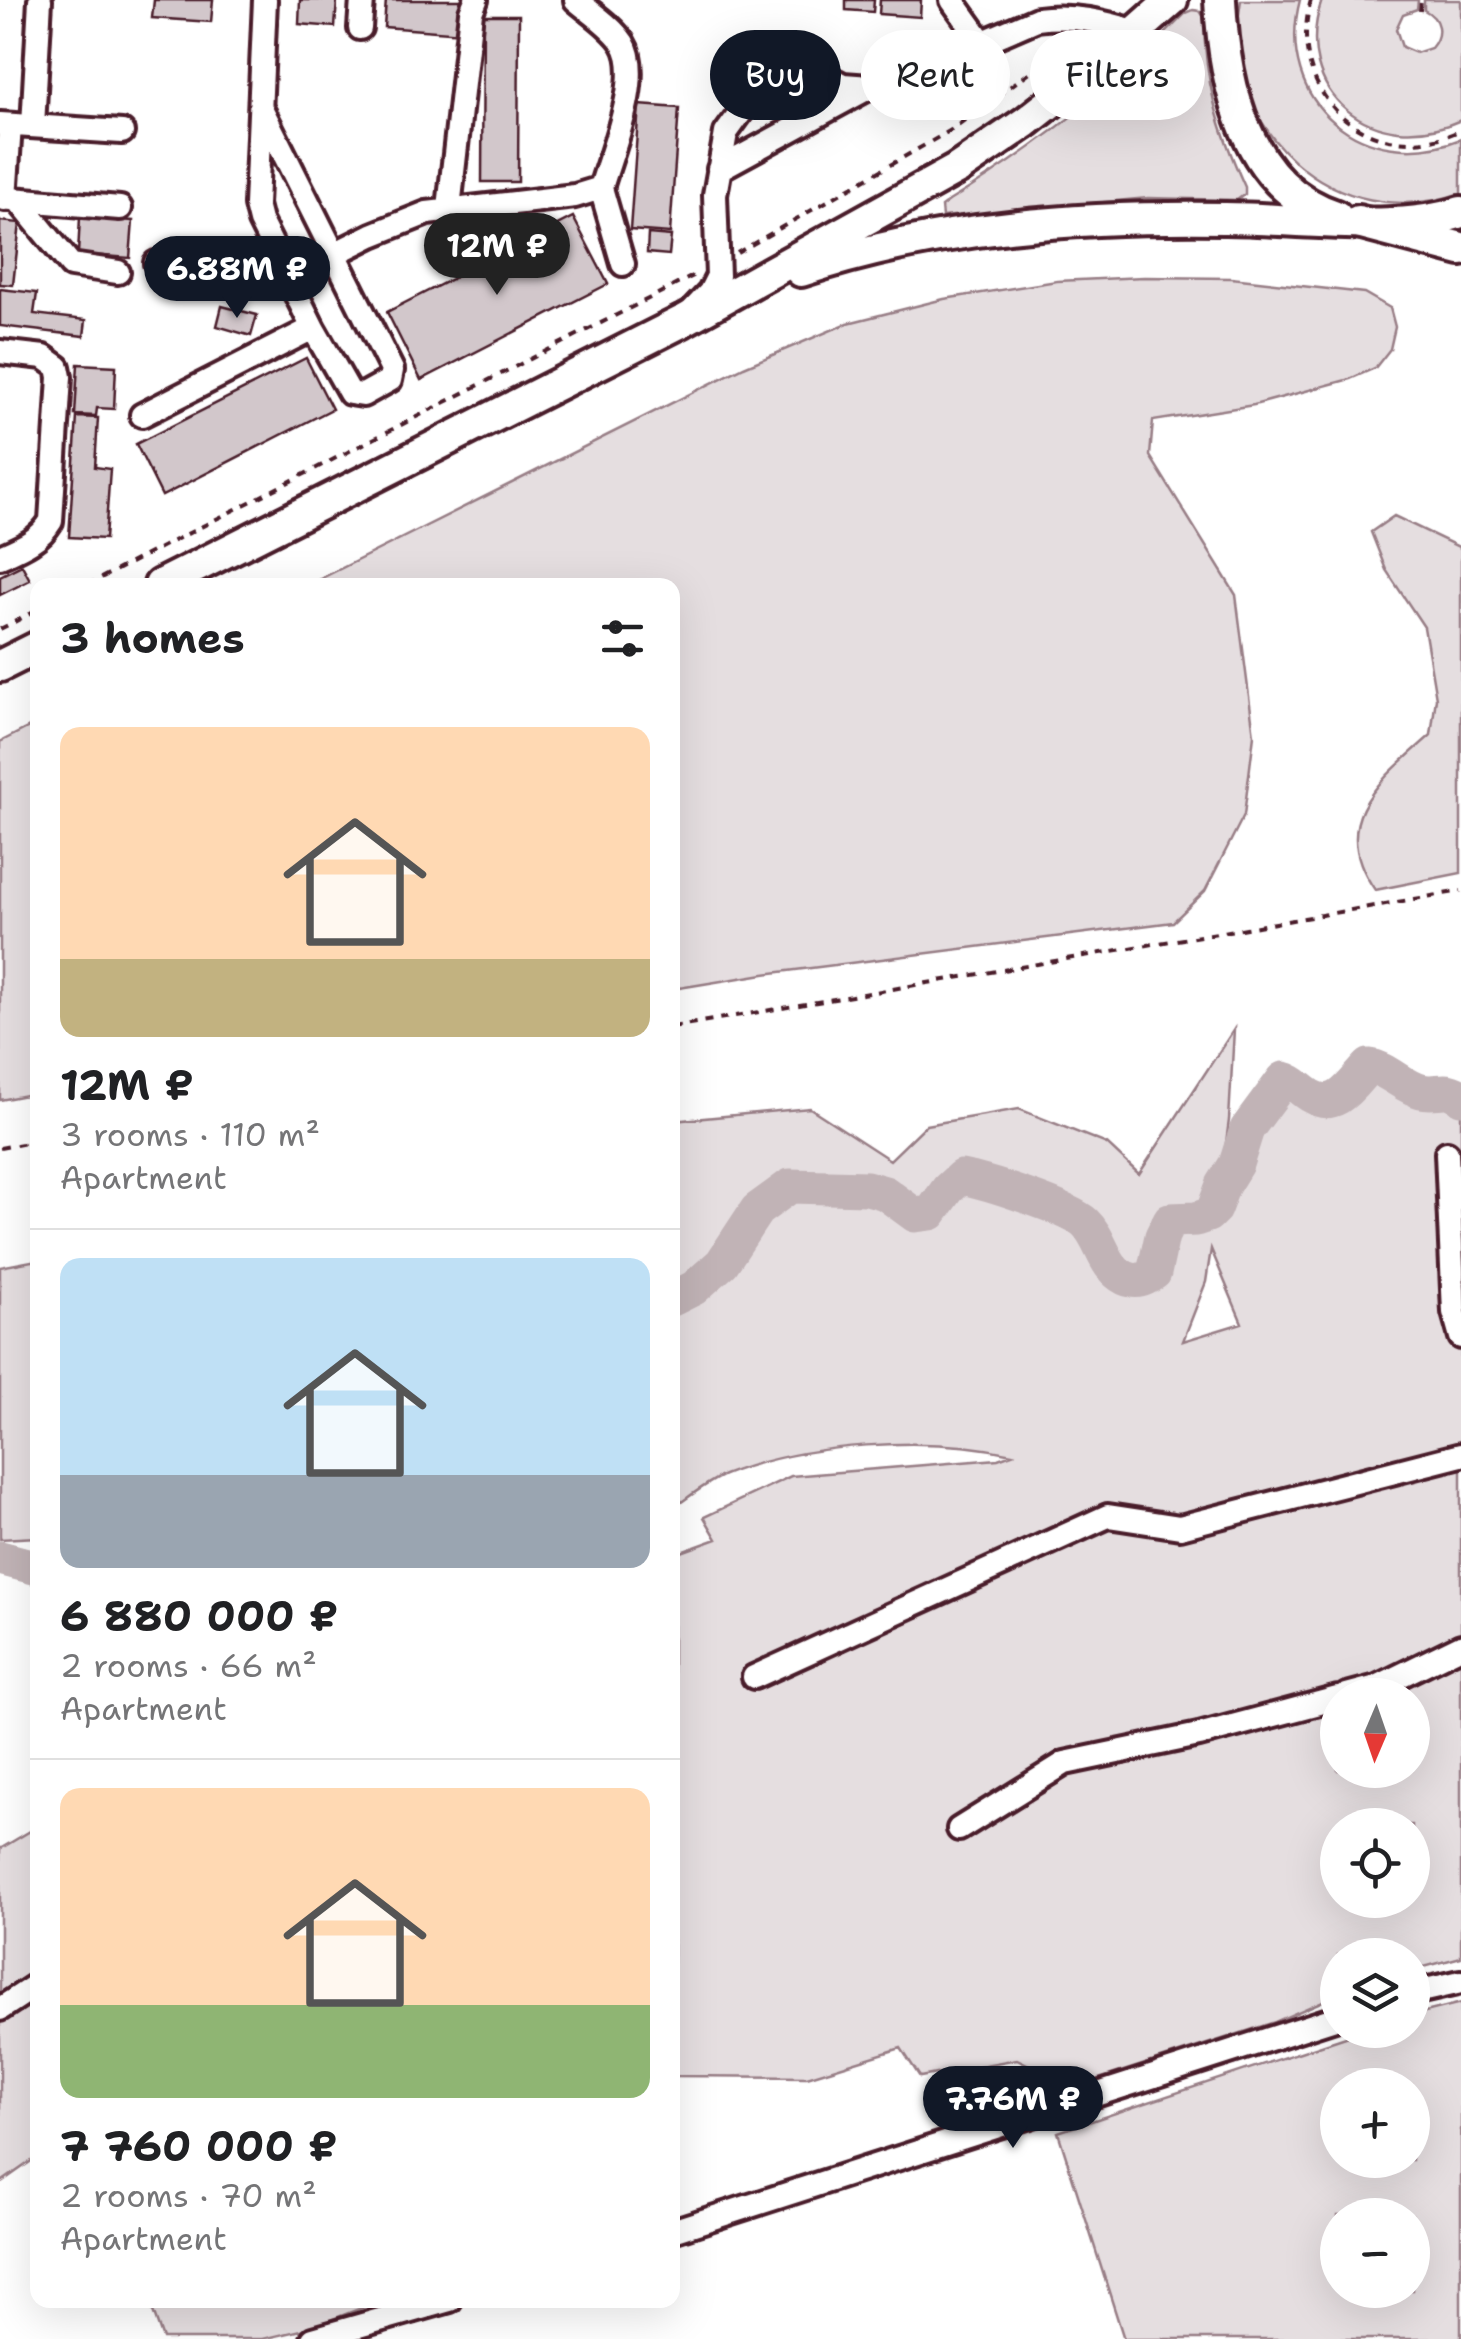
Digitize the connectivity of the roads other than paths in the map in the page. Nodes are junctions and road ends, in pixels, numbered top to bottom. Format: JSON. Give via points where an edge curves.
{"nodes":[{"id":1,"x":40,"y":0,"type":"edge"},
{"id":2,"x":264,"y":0,"type":"edge"},
{"id":3,"x":362,"y":0,"type":"edge"},
{"id":4,"x":476,"y":0,"type":"edge"},
{"id":5,"x":576,"y":0,"type":"edge"},
{"id":6,"x":952,"y":0,"type":"edge"},
{"id":7,"x":1172,"y":0,"type":"edge"},
{"id":8,"x":1220,"y":0,"type":"edge"},
{"id":9,"x":360,"y":28,"type":"dead end"},
{"id":10,"x":973,"y":30,"type":"edge"},
{"id":11,"x":1010,"y":30,"type":"edge"},
{"id":12,"x":1129,"y":30,"type":"edge"},
{"id":13,"x":1139,"y":30,"type":"edge"},
{"id":14,"x":861,"y":86,"type":"edge"},
{"id":15,"x":861,"y":92,"type":"edge"},
{"id":16,"x":260,"y":107,"type":"junction"},
{"id":17,"x":1030,"y":119,"type":"edge"},
{"id":18,"x":15,"y":125,"type":"edge"},
{"id":19,"x":122,"y":132,"type":"dead end"},
{"id":20,"x":719,"y":169,"type":"junction"},
{"id":21,"x":600,"y":188,"type":"junction"},
{"id":22,"x":8,"y":199,"type":"edge"},
{"id":23,"x":120,"y":208,"type":"dead end"},
{"id":24,"x":449,"y":208,"type":"junction"},
{"id":25,"x":1461,"y":212,"type":"edge"},
{"id":26,"x":1358,"y":222,"type":"junction"},
{"id":27,"x":1461,"y":250,"type":"edge"},
{"id":28,"x":334,"y":253,"type":"junction"},
{"id":29,"x":156,"y":263,"type":"dead end"},
{"id":30,"x":623,"y":264,"type":"dead end"},
{"id":31,"x":118,"y":272,"type":"dead end"},
{"id":32,"x":288,"y":277,"type":"junction"},
{"id":33,"x":683,"y":320,"type":"junction"},
{"id":34,"x":314,"y":328,"type":"junction"},
{"id":35,"x":0,"y":352,"type":"edge"},
{"id":36,"x":142,"y":415,"type":"dead end"},
{"id":37,"x":0,"y":557,"type":"edge"},
{"id":38,"x":174,"y":578,"type":"edge"},
{"id":39,"x":30,"y":651,"type":"edge"},
{"id":40,"x":0,"y":666,"type":"edge"},
{"id":41,"x":1447,"y":1152,"type":"dead end"},
{"id":42,"x":1461,"y":1337,"type":"edge"},
{"id":43,"x":1461,"y":1455,"type":"edge"},
{"id":44,"x":1461,"y":1646,"type":"edge"},
{"id":45,"x":754,"y":1677,"type":"dead end"},
{"id":46,"x":1395,"y":1678,"type":"edge"},
{"id":47,"x":1320,"y":1703,"type":"edge"},
{"id":48,"x":959,"y":1829,"type":"dead end"},
{"id":49,"x":1461,"y":1982,"type":"edge"},
{"id":50,"x":30,"y":1989,"type":"edge"},
{"id":51,"x":1430,"y":1989,"type":"edge"},
{"id":52,"x":0,"y":2009,"type":"edge"},
{"id":53,"x":1320,"y":2024,"type":"edge"},
{"id":54,"x":680,"y":2228,"type":"edge"},
{"id":55,"x":422,"y":2308,"type":"edge"},
{"id":56,"x":313,"y":2339,"type":"edge"}],
"edges":[{"from":1,"to":18,"type":"street"},
{"from":2,"to":16,"type":"street"},
{"from":3,"to":9,"type":"street"},
{"from":4,"to":24,"type":"street"},
{"from":5,"to":21,"type":"street","via":[[618,36],[630,63],[630,85]]},
{"from":6,"to":10,"type":"street"},
{"from":7,"to":13,"type":"main road"},
{"from":8,"to":26,"type":"main road","via":[[1229,84],[1257,152],[1307,202]]},
{"from":11,"to":12,"type":"street","via":[[1059,16]]},
{"from":14,"to":20,"type":"street","via":[[810,73],[746,104],[726,134]]},
{"from":15,"to":20,"type":"street"},
{"from":16,"to":28,"type":"street"},
{"from":16,"to":32,"type":"street","via":[[256,206]]},
{"from":17,"to":33,"type":"main road","via":[[956,169]]},
{"from":18,"to":19,"type":"street"},
{"from":18,"to":22,"type":"street"},
{"from":20,"to":33,"type":"street","via":[[719,263],[710,292]]},
{"from":21,"to":24,"type":"street"},
{"from":21,"to":30,"type":"street"},
{"from":22,"to":23,"type":"street"},
{"from":22,"to":31,"type":"street","via":[[71,266]]},
{"from":24,"to":28,"type":"street"},
{"from":25,"to":26,"type":"main road"},
{"from":26,"to":27,"type":"highway"},
{"from":26,"to":33,"type":"main road","via":[[1127,218],[964,234],[820,265]]},
{"from":28,"to":32,"type":"street"},
{"from":28,"to":34,"type":"street","via":[[392,370],[390,380],[363,396],[350,394]]},
{"from":29,"to":32,"type":"street"},
{"from":32,"to":34,"type":"street"},
{"from":33,"to":38,"type":"main road"},
{"from":34,"to":36,"type":"street"},
{"from":35,"to":37,"type":"street","via":[[44,357],[60,376],[51,521],[30,544]]},
{"from":39,"to":40,"type":"main road"},
{"from":41,"to":42,"type":"street","via":[[1454,1312]]},
{"from":43,"to":45,"type":"street","via":[[1180,1527],[1108,1516]]},
{"from":44,"to":46,"type":"street"},
{"from":47,"to":48,"type":"street","via":[[1065,1763]]},
{"from":49,"to":51,"type":"street"},
{"from":50,"to":52,"type":"street"},
{"from":53,"to":54,"type":"street"},
{"from":55,"to":56,"type":"street"}]}
